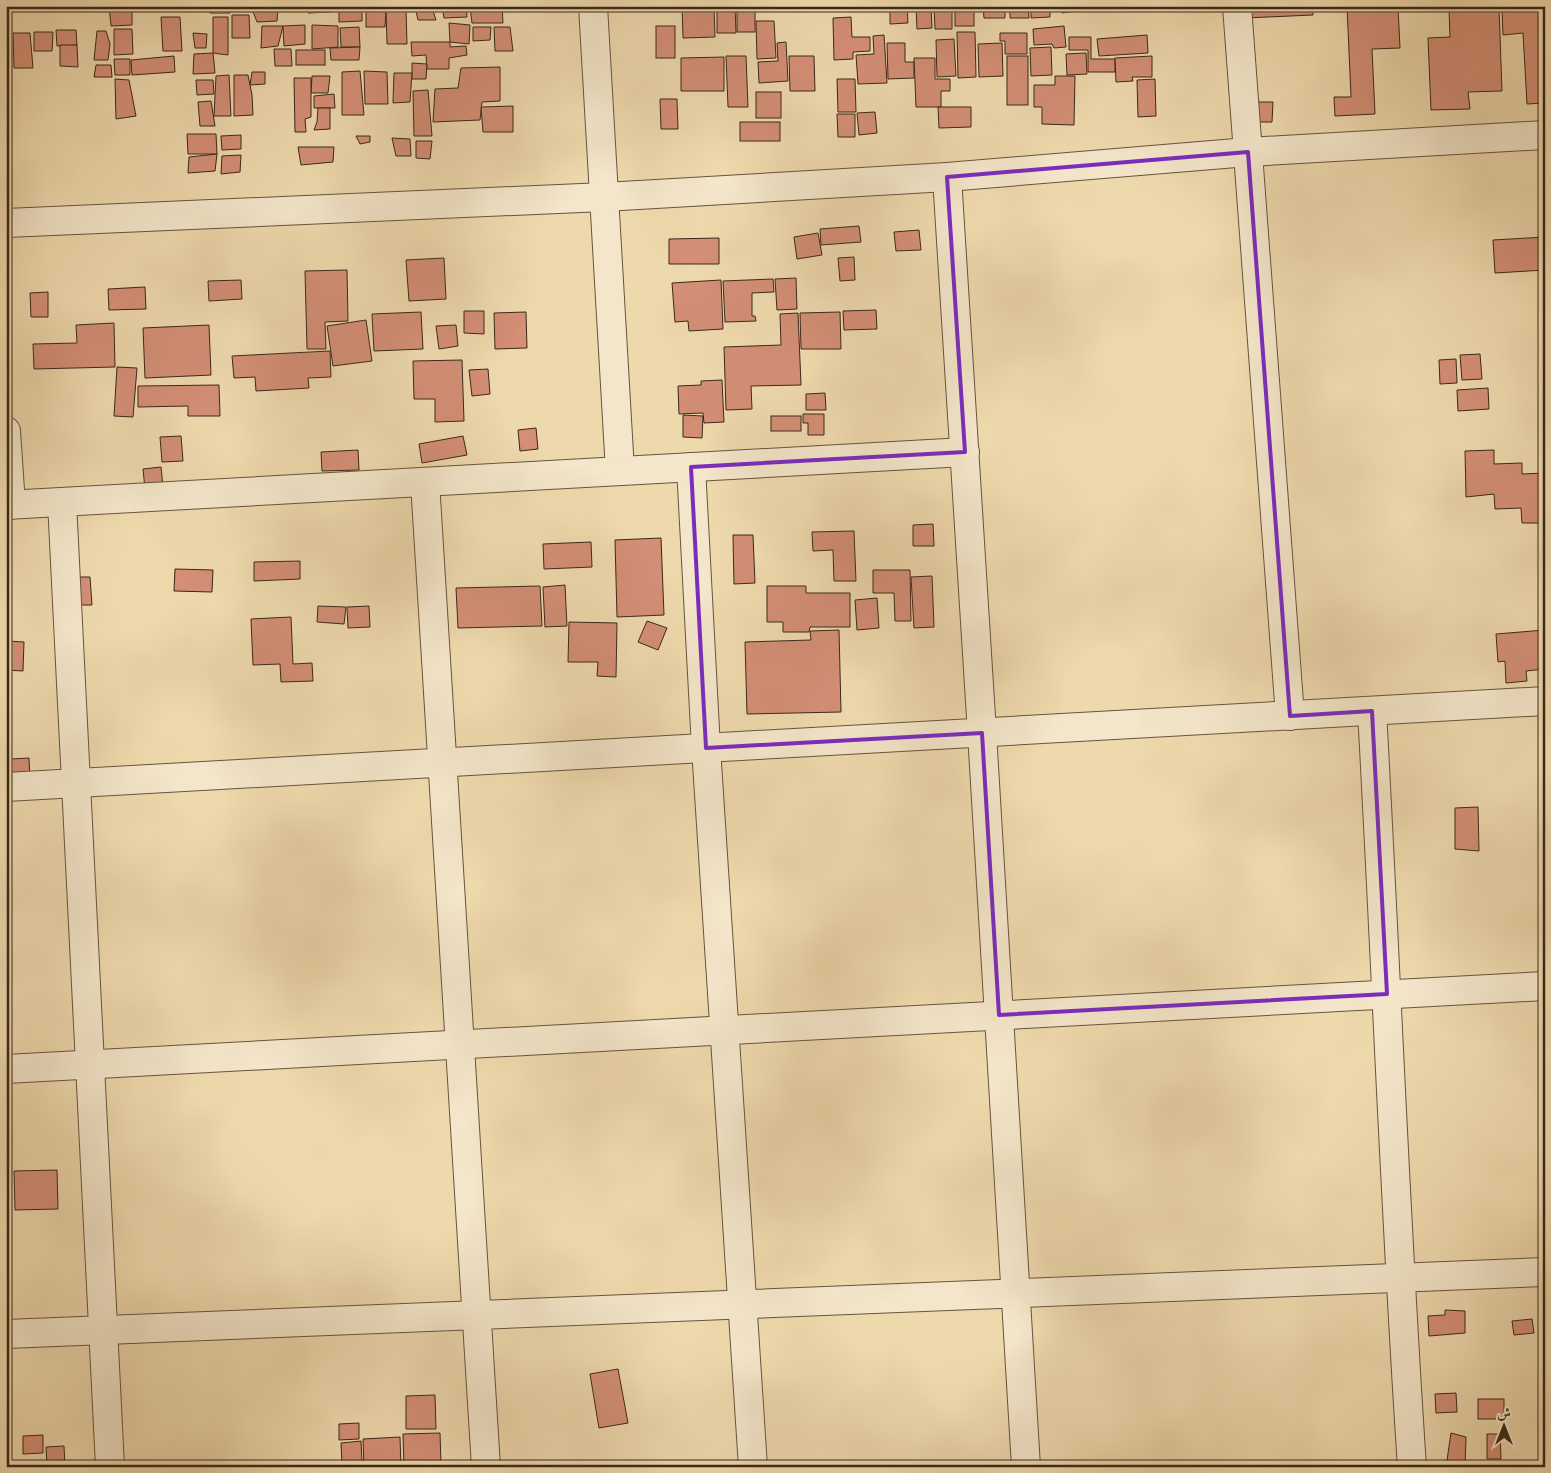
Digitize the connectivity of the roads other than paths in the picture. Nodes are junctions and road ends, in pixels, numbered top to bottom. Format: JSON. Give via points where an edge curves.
{"nodes":[{"id":1,"x":593,"y":6,"type":"edge"},
{"id":2,"x":1237,"y":6,"type":"edge"},
{"id":3,"x":1545,"y":135,"type":"edge"},
{"id":4,"x":1248,"y":152,"type":"junction"},
{"id":5,"x":947,"y":177,"type":"junction"},
{"id":6,"x":604,"y":197,"type":"junction"},
{"id":7,"x":6,"y":223,"type":"edge"},
{"id":8,"x":6,"y":431,"type":"edge"},
{"id":9,"x":965,"y":452,"type":"junction"},
{"id":10,"x":691,"y":467,"type":"junction"},
{"id":11,"x":620,"y":472,"type":"junction"},
{"id":12,"x":425,"y":482,"type":"junction"},
{"id":13,"x":62,"y":502,"type":"junction"},
{"id":14,"x":9,"y":505,"type":"edge"},
{"id":15,"x":1545,"y":701,"type":"edge"},
{"id":16,"x":1372,"y":711,"type":"junction"},
{"id":17,"x":1290,"y":716,"type":"junction"},
{"id":18,"x":982,"y":732,"type":"junction"},
{"id":19,"x":706,"y":748,"type":"junction"},
{"id":20,"x":443,"y":763,"type":"junction"},
{"id":21,"x":76,"y":783,"type":"junction"},
{"id":22,"x":6,"y":787,"type":"edge"},
{"id":23,"x":1545,"y":986,"type":"edge"},
{"id":24,"x":1387,"y":994,"type":"junction"},
{"id":25,"x":999,"y":1016,"type":"junction"},
{"id":26,"x":725,"y":1030,"type":"junction"},
{"id":27,"x":460,"y":1044,"type":"junction"},
{"id":28,"x":90,"y":1065,"type":"junction"},
{"id":29,"x":6,"y":1069,"type":"edge"},
{"id":30,"x":1545,"y":1272,"type":"edge"},
{"id":31,"x":1399,"y":1278,"type":"junction"},
{"id":32,"x":1016,"y":1293,"type":"junction"},
{"id":33,"x":742,"y":1304,"type":"junction"},
{"id":34,"x":477,"y":1315,"type":"junction"},
{"id":35,"x":104,"y":1330,"type":"junction"},
{"id":36,"x":6,"y":1334,"type":"edge"},
{"id":37,"x":110,"y":1467,"type":"edge"},
{"id":38,"x":486,"y":1467,"type":"edge"},
{"id":39,"x":753,"y":1467,"type":"edge"},
{"id":40,"x":1026,"y":1467,"type":"edge"},
{"id":41,"x":1412,"y":1467,"type":"edge"}],
"edges":[{"from":1,"to":6,"type":"street"},
{"from":2,"to":4,"type":"street"},
{"from":3,"to":4,"type":"street"},
{"from":4,"to":5,"type":"street"},
{"from":4,"to":17,"type":"street"},
{"from":5,"to":6,"type":"street"},
{"from":5,"to":9,"type":"street"},
{"from":6,"to":7,"type":"street"},
{"from":6,"to":11,"type":"street"},
{"from":8,"to":14,"type":"street"},
{"from":9,"to":10,"type":"street"},
{"from":9,"to":18,"type":"street"},
{"from":10,"to":11,"type":"street"},
{"from":10,"to":19,"type":"street"},
{"from":11,"to":12,"type":"street"},
{"from":12,"to":13,"type":"street"},
{"from":12,"to":20,"type":"street"},
{"from":13,"to":14,"type":"street"},
{"from":13,"to":21,"type":"street"},
{"from":15,"to":16,"type":"street"},
{"from":16,"to":17,"type":"street"},
{"from":16,"to":24,"type":"street"},
{"from":17,"to":18,"type":"street"},
{"from":18,"to":19,"type":"street"},
{"from":18,"to":25,"type":"street"},
{"from":19,"to":20,"type":"street"},
{"from":19,"to":26,"type":"street"},
{"from":20,"to":21,"type":"street"},
{"from":20,"to":27,"type":"street"},
{"from":21,"to":22,"type":"street"},
{"from":21,"to":28,"type":"street"},
{"from":23,"to":24,"type":"street"},
{"from":24,"to":25,"type":"street"},
{"from":24,"to":31,"type":"street"},
{"from":25,"to":26,"type":"street"},
{"from":25,"to":32,"type":"street"},
{"from":26,"to":27,"type":"street"},
{"from":26,"to":33,"type":"street"},
{"from":27,"to":28,"type":"street"},
{"from":27,"to":34,"type":"street"},
{"from":28,"to":29,"type":"street"},
{"from":28,"to":35,"type":"street"},
{"from":30,"to":31,"type":"street"},
{"from":31,"to":32,"type":"street"},
{"from":31,"to":41,"type":"street"},
{"from":32,"to":33,"type":"street"},
{"from":32,"to":40,"type":"street"},
{"from":33,"to":34,"type":"street"},
{"from":33,"to":39,"type":"street"},
{"from":34,"to":35,"type":"street"},
{"from":34,"to":38,"type":"street"},
{"from":35,"to":36,"type":"street"},
{"from":35,"to":37,"type":"street"}]}
